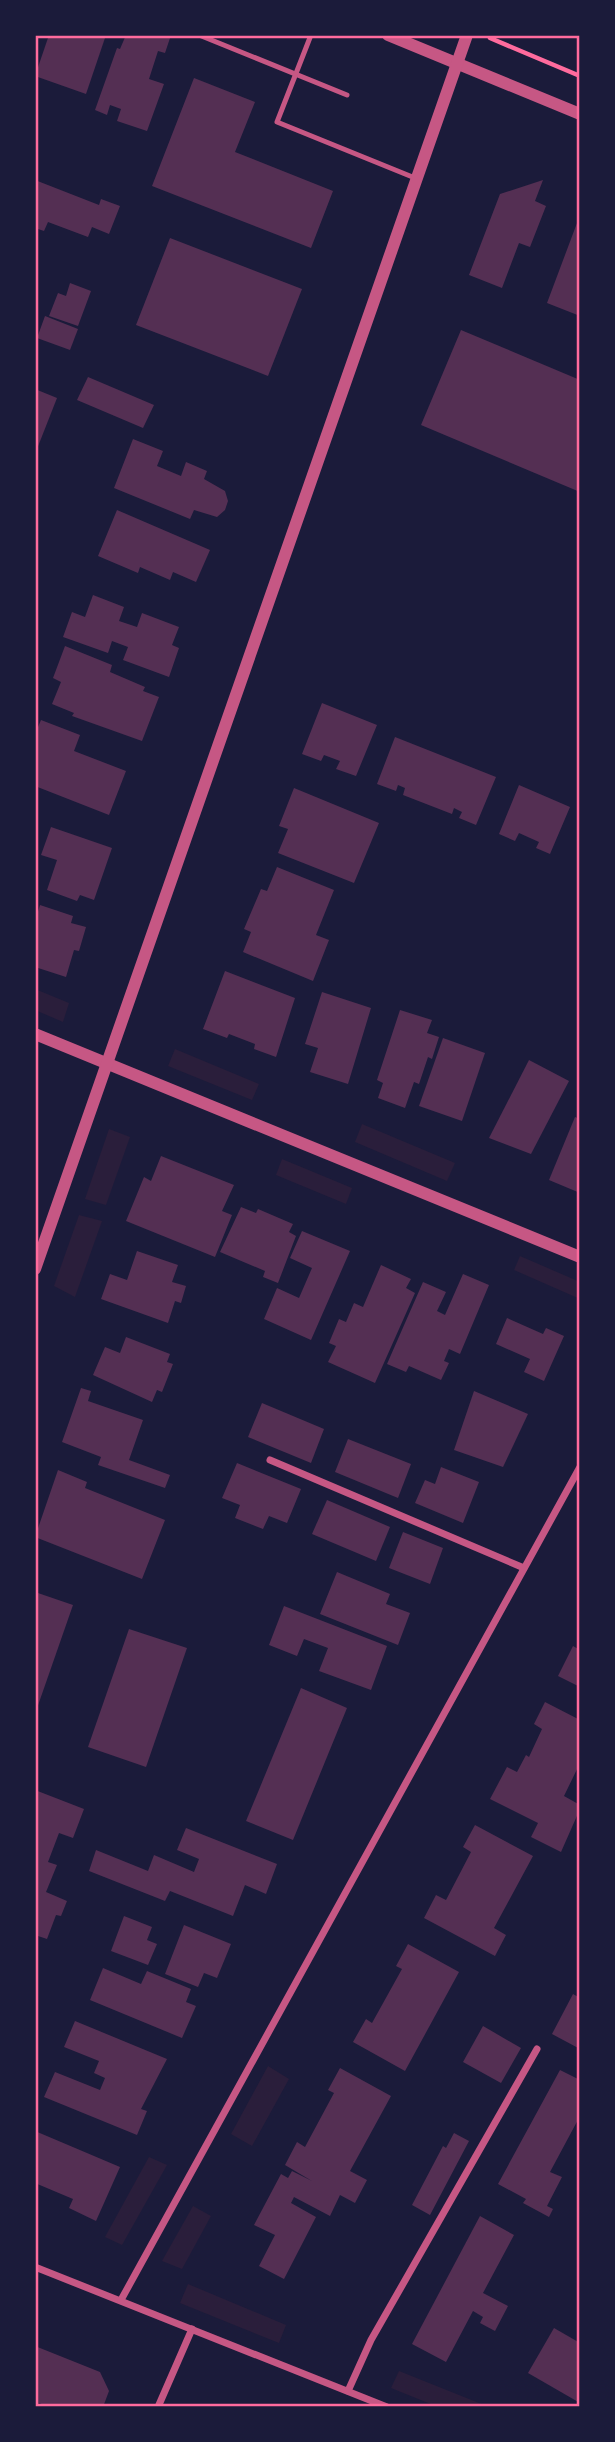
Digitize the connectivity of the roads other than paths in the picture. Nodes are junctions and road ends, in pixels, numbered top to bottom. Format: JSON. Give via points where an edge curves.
{"nodes":[{"id":1,"x":199,"y":35,"type":"edge"},
{"id":2,"x":311,"y":35,"type":"edge"},
{"id":3,"x":388,"y":35,"type":"edge"},
{"id":4,"x":467,"y":35,"type":"edge"},
{"id":5,"x":457,"y":64,"type":"junction"},
{"id":6,"x":296,"y":74,"type":"junction"},
{"id":7,"x":347,"y":95,"type":"dead end"},
{"id":8,"x":580,"y":114,"type":"edge"},
{"id":9,"x":417,"y":179,"type":"junction"},
{"id":10,"x":35,"y":1034,"type":"edge"},
{"id":11,"x":105,"y":1063,"type":"junction"},
{"id":12,"x":580,"y":1257,"type":"edge"},
{"id":13,"x":35,"y":1269,"type":"edge"},
{"id":14,"x":270,"y":1460,"type":"dead end"},
{"id":15,"x":580,"y":1467,"type":"edge"},
{"id":16,"x":524,"y":1568,"type":"junction"},
{"id":17,"x":537,"y":2049,"type":"dead end"},
{"id":18,"x":35,"y":2267,"type":"edge"},
{"id":19,"x":121,"y":2300,"type":"junction"},
{"id":20,"x":192,"y":2329,"type":"junction"},
{"id":21,"x":348,"y":2391,"type":"junction"},
{"id":22,"x":158,"y":2407,"type":"edge"},
{"id":23,"x":387,"y":2407,"type":"edge"}],
"edges":[{"from":1,"to":6,"type":"lane"},
{"from":2,"to":6,"type":"lane"},
{"from":3,"to":5,"type":"street"},
{"from":4,"to":5,"type":"street"},
{"from":5,"to":8,"type":"street"},
{"from":5,"to":9,"type":"street"},
{"from":6,"to":7,"type":"lane"},
{"from":6,"to":9,"type":"lane","via":[[277,122]]},
{"from":9,"to":11,"type":"street"},
{"from":10,"to":11,"type":"street"},
{"from":11,"to":12,"type":"street"},
{"from":11,"to":13,"type":"street"},
{"from":14,"to":16,"type":"street"},
{"from":15,"to":16,"type":"street"},
{"from":16,"to":19,"type":"street"},
{"from":17,"to":21,"type":"street","via":[[371,2340]]},
{"from":18,"to":19,"type":"street"},
{"from":19,"to":20,"type":"street"},
{"from":20,"to":21,"type":"street"},
{"from":20,"to":22,"type":"street"},
{"from":21,"to":23,"type":"street"}]}
